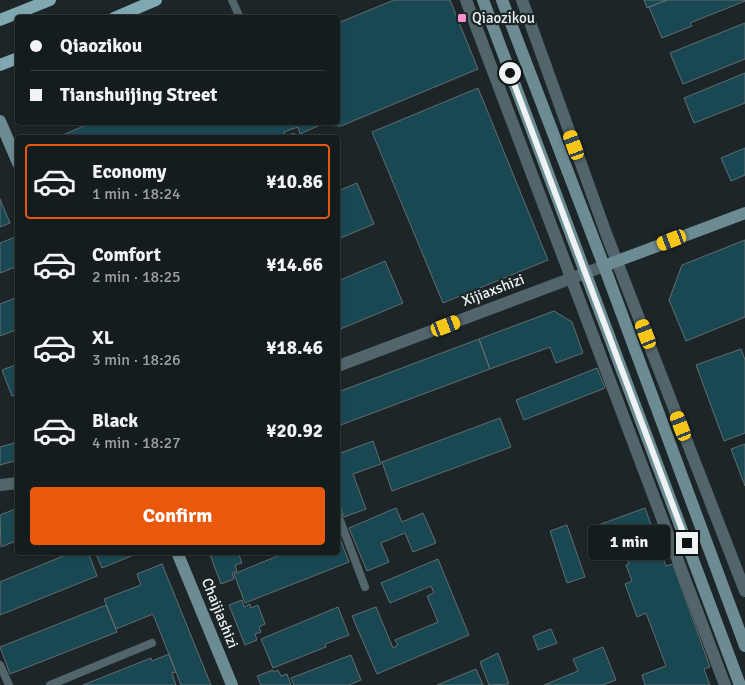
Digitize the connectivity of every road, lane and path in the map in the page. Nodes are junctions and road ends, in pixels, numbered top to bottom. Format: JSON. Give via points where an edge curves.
{"nodes":[{"id":1,"x":50,"y":0,"type":"edge"},
{"id":2,"x":156,"y":0,"type":"edge"},
{"id":3,"x":232,"y":0,"type":"edge"},
{"id":4,"x":466,"y":0,"type":"edge"},
{"id":5,"x":483,"y":0,"type":"edge"},
{"id":6,"x":502,"y":0,"type":"edge"},
{"id":7,"x":522,"y":0,"type":"edge"},
{"id":8,"x":121,"y":15,"type":"edge"},
{"id":9,"x":239,"y":15,"type":"edge"},
{"id":10,"x":0,"y":20,"type":"edge"},
{"id":11,"x":15,"y":59,"type":"edge"},
{"id":12,"x":0,"y":65,"type":"edge"},
{"id":13,"x":0,"y":121,"type":"edge"},
{"id":14,"x":15,"y":156,"type":"edge"},
{"id":15,"x":745,"y":213,"type":"edge"},
{"id":16,"x":617,"y":261,"type":"junction"},
{"id":17,"x":604,"y":266,"type":"junction"},
{"id":18,"x":585,"y":273,"type":"junction"},
{"id":19,"x":572,"y":278,"type":"junction"},
{"id":20,"x":340,"y":365,"type":"edge"},
{"id":21,"x":15,"y":483,"type":"edge"},
{"id":22,"x":0,"y":485,"type":"edge"},
{"id":23,"x":340,"y":520,"type":"edge"},
{"id":24,"x":178,"y":555,"type":"edge"},
{"id":25,"x":365,"y":587,"type":"dead end"},
{"id":26,"x":745,"y":592,"type":"edge"},
{"id":27,"x":152,"y":643,"type":"dead end"},
{"id":28,"x":745,"y":646,"type":"edge"},
{"id":29,"x":0,"y":665,"type":"edge"},
{"id":30,"x":9,"y":685,"type":"edge"},
{"id":31,"x":50,"y":685,"type":"edge"},
{"id":32,"x":232,"y":685,"type":"edge"},
{"id":33,"x":725,"y":685,"type":"edge"},
{"id":34,"x":740,"y":685,"type":"edge"}],
"edges":[{"from":1,"to":10,"type":"main road"},
{"from":2,"to":8,"type":"main road"},
{"from":3,"to":9,"type":"lane"},
{"from":4,"to":19,"type":"street"},
{"from":5,"to":18,"type":"main road"},
{"from":6,"to":17,"type":"main road"},
{"from":7,"to":16,"type":"street"},
{"from":11,"to":12,"type":"main road"},
{"from":13,"to":14,"type":"main road"},
{"from":15,"to":16,"type":"main road"},
{"from":16,"to":17,"type":"main road"},
{"from":16,"to":26,"type":"street"},
{"from":17,"to":18,"type":"street","name":"Xijiaxshizi"},
{"from":17,"to":28,"type":"main road"},
{"from":18,"to":19,"type":"street","name":"Xijiaxshizi"},
{"from":18,"to":34,"type":"main road"},
{"from":19,"to":20,"type":"street","name":"Xijiaxshizi"},
{"from":19,"to":33,"type":"street"},
{"from":21,"to":22,"type":"street"},
{"from":23,"to":25,"type":"lane"},
{"from":24,"to":32,"type":"main road","name":"Chaijiashizi"},
{"from":27,"to":31,"type":"lane"},
{"from":29,"to":30,"type":"lane"}]}
